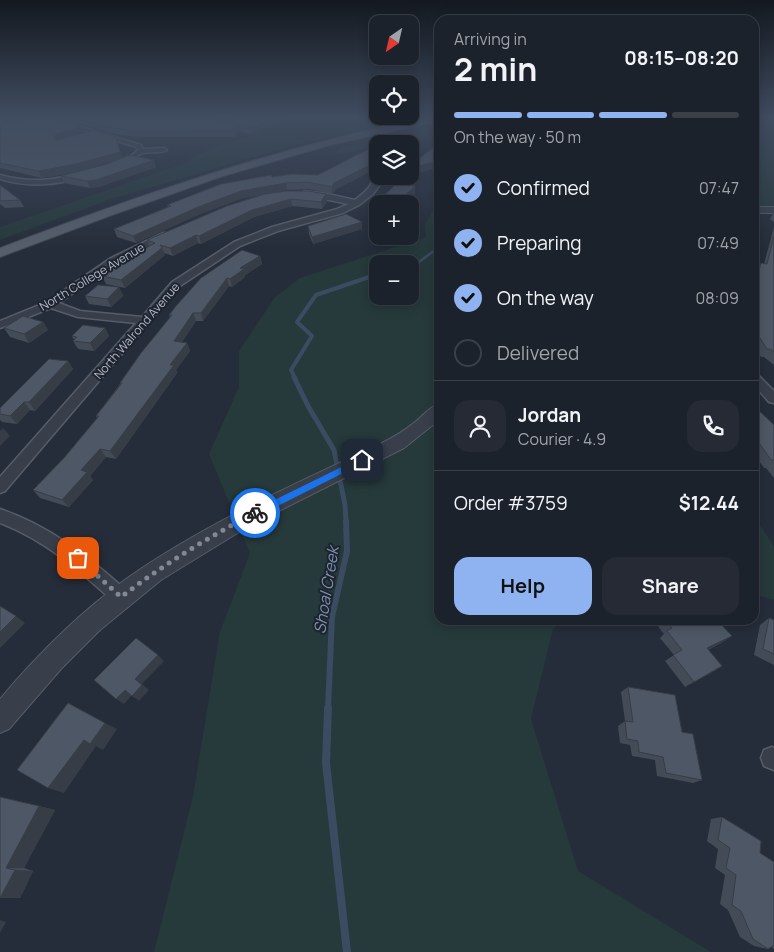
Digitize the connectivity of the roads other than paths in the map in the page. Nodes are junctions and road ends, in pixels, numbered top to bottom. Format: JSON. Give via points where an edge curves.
{"nodes":[{"id":1,"x":123,"y":161,"type":"edge"},
{"id":2,"x":261,"y":161,"type":"edge"},
{"id":3,"x":112,"y":165,"type":"edge"},
{"id":4,"x":86,"y":174,"type":"edge"},
{"id":5,"x":0,"y":176,"type":"edge"},
{"id":6,"x":375,"y":185,"type":"edge"},
{"id":7,"x":298,"y":193,"type":"edge"},
{"id":8,"x":356,"y":203,"type":"junction"},
{"id":9,"x":759,"y":210,"type":"edge"},
{"id":10,"x":774,"y":210,"type":"edge"},
{"id":11,"x":176,"y":230,"type":"edge"},
{"id":12,"x":0,"y":252,"type":"edge"},
{"id":13,"x":51,"y":304,"type":"junction"},
{"id":14,"x":144,"y":320,"type":"junction"},
{"id":15,"x":0,"y":325,"type":"edge"},
{"id":16,"x":759,"y":383,"type":"edge"},
{"id":17,"x":774,"y":399,"type":"edge"},
{"id":18,"x":434,"y":415,"type":"edge"},
{"id":19,"x":0,"y":486,"type":"edge"},
{"id":20,"x":0,"y":516,"type":"edge"},
{"id":21,"x":238,"y":522,"type":"joint"},
{"id":22,"x":121,"y":597,"type":"junction"},
{"id":23,"x":0,"y":720,"type":"edge"}],
"edges":[{"from":1,"to":3,"type":"street"},
{"from":2,"to":12,"type":"main road","via":[[105,212]]},
{"from":4,"to":5,"type":"street","via":[[47,186]]},
{"from":6,"to":8,"type":"street","name":"North Walrond Avenue"},
{"from":7,"to":8,"type":"street"},
{"from":8,"to":14,"type":"street","name":"North Walrond Avenue","via":[[237,244],[176,284]]},
{"from":9,"to":10,"type":"street"},
{"from":11,"to":13,"type":"street","name":"North College Avenue","via":[[114,260]]},
{"from":13,"to":14,"type":"street","via":[[78,314]]},
{"from":13,"to":15,"type":"street","name":"North College Avenue"},
{"from":14,"to":19,"type":"street","name":"North Walrond Avenue"},
{"from":16,"to":17,"type":"street"},
{"from":18,"to":21,"type":"street","via":[[398,443]]},
{"from":20,"to":22,"type":"street","via":[[78,558]]},
{"from":21,"to":22,"type":"street","via":[[152,573]]},
{"from":22,"to":23,"type":"street","via":[[57,655]]}]}
